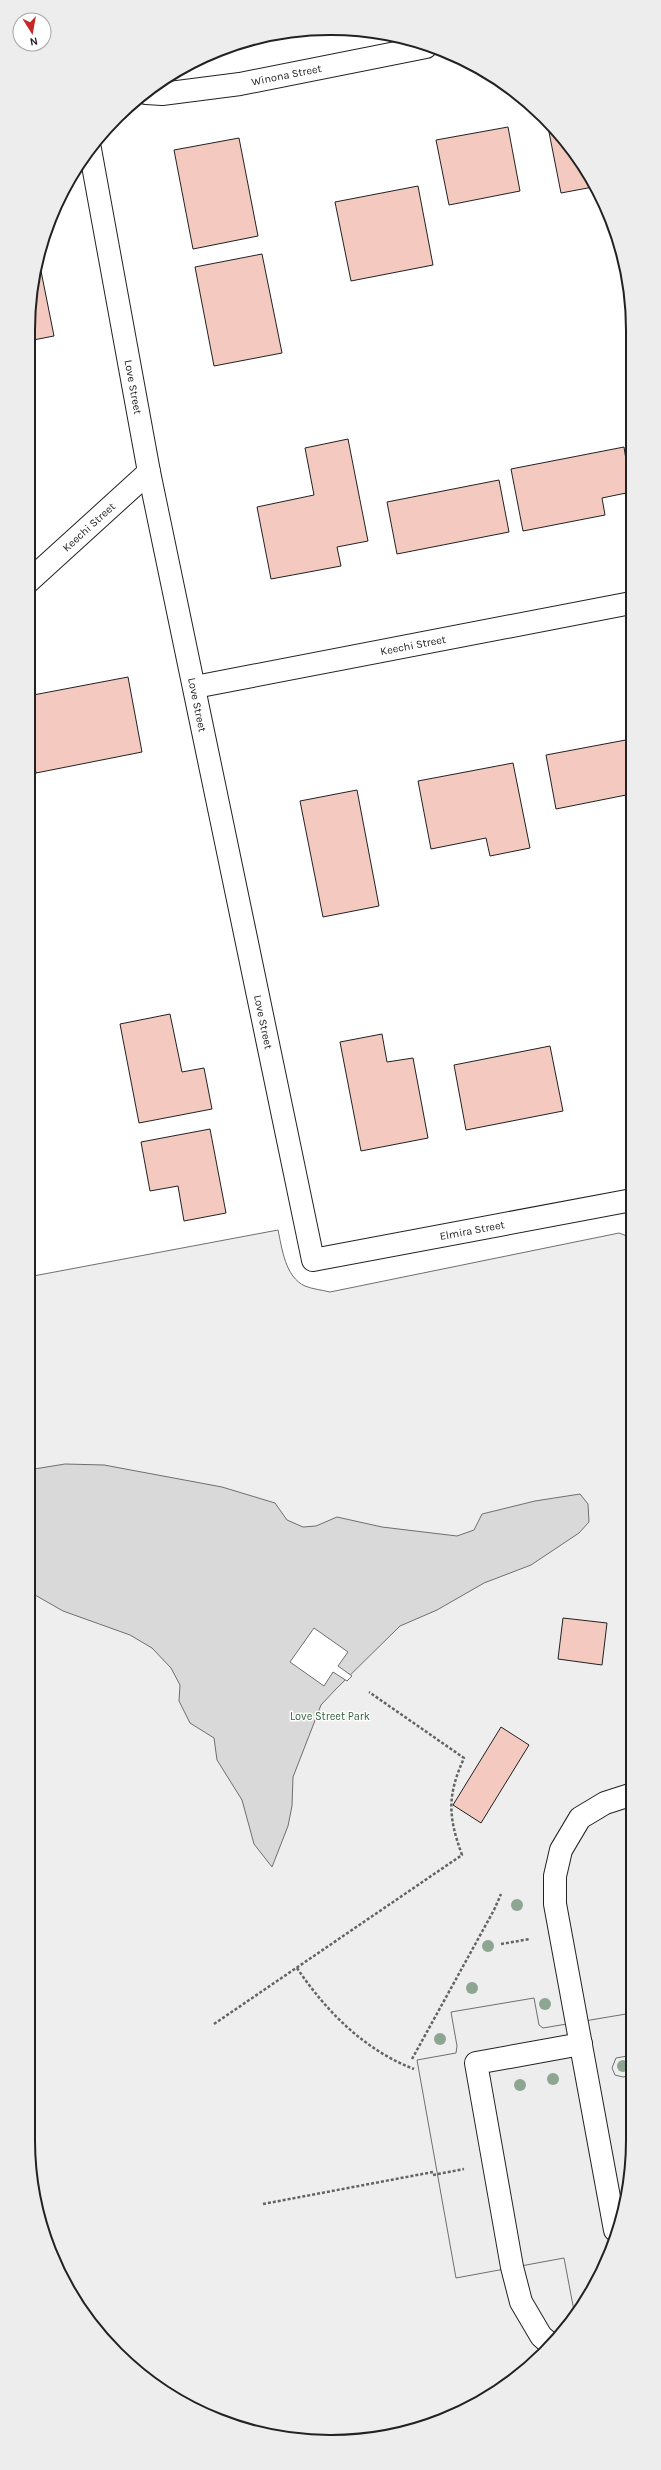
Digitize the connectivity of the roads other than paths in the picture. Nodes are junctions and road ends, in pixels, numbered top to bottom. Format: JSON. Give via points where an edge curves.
{"nodes":[{"id":1,"x":418,"y":49,"type":"edge"},
{"id":2,"x":155,"y":93,"type":"edge"},
{"id":3,"x":91,"y":157,"type":"edge"},
{"id":4,"x":149,"y":472,"type":"junction"},
{"id":5,"x":35,"y":576,"type":"edge"},
{"id":6,"x":626,"y":604,"type":"edge"},
{"id":7,"x":195,"y":687,"type":"junction"},
{"id":8,"x":626,"y":1201,"type":"edge"},
{"id":9,"x":313,"y":1260,"type":"joint"},
{"id":10,"x":626,"y":1796,"type":"edge"},
{"id":11,"x":581,"y":2044,"type":"junction"},
{"id":12,"x":614,"y":2223,"type":"edge"},
{"id":13,"x":546,"y":2341,"type":"edge"}],
"edges":[{"from":1,"to":2,"type":"street","name":"Winona Street","via":[[240,84]]},
{"from":3,"to":4,"type":"street","name":"Love Street"},
{"from":4,"to":5,"type":"street","name":"Keechi Street"},
{"from":4,"to":7,"type":"street","name":"Love Street"},
{"from":6,"to":7,"type":"street","name":"Keechi Street"},
{"from":7,"to":9,"type":"street","name":"Love Street"},
{"from":8,"to":9,"type":"street","name":"Elmira Street"},
{"from":10,"to":11,"type":"street","via":[[605,1803],[580,1818],[562,1850],[555,1876],[555,1904]]},
{"from":11,"to":12,"type":"street"},
{"from":11,"to":13,"type":"street","via":[[476,2063],[512,2267],[521,2302]]}]}
